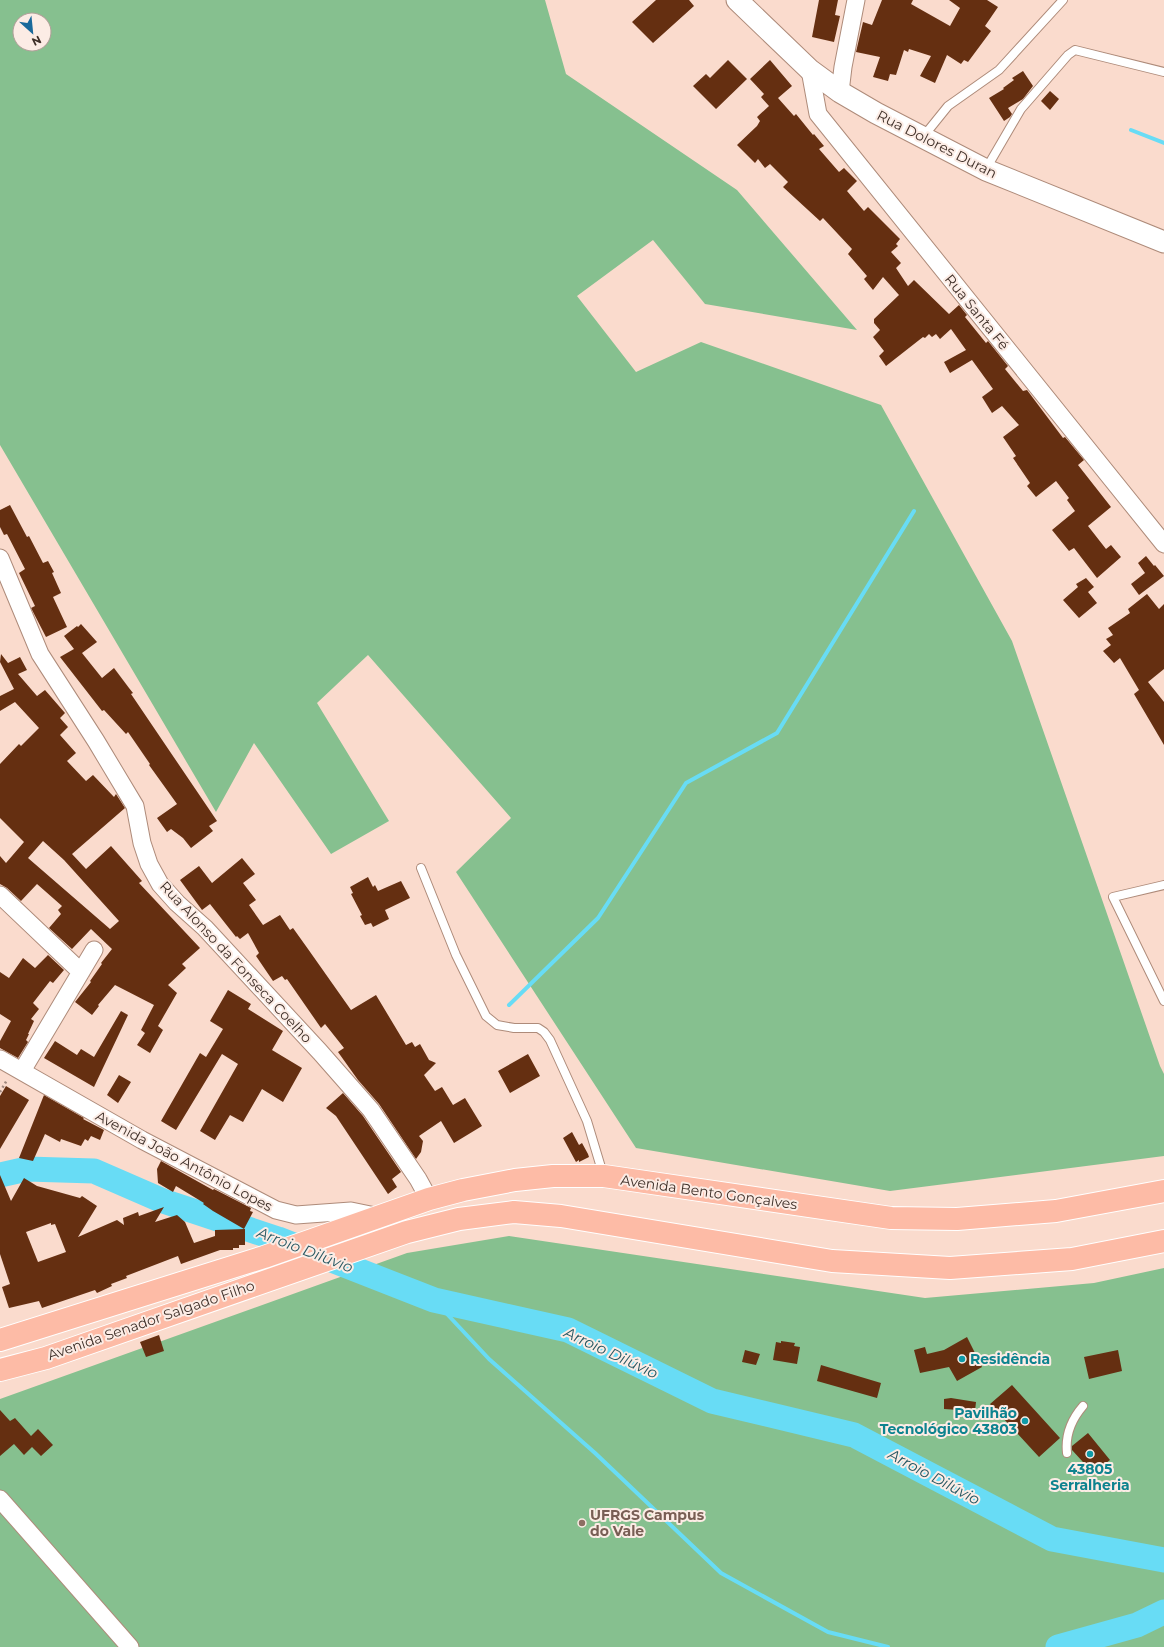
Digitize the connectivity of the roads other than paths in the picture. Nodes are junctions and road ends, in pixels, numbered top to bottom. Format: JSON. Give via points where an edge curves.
{"nodes":[{"id":1,"x":737,"y":0,"type":"edge"},
{"id":2,"x":856,"y":0,"type":"edge"},
{"id":3,"x":1063,"y":0,"type":"edge"},
{"id":4,"x":810,"y":70,"type":"junction"},
{"id":5,"x":1164,"y":72,"type":"edge"},
{"id":6,"x":840,"y":92,"type":"junction"},
{"id":7,"x":922,"y":138,"type":"junction"},
{"id":8,"x":986,"y":170,"type":"junction"},
{"id":9,"x":1164,"y":242,"type":"edge"},
{"id":10,"x":1164,"y":544,"type":"edge"},
{"id":11,"x":0,"y":558,"type":"edge"},
{"id":12,"x":421,"y":868,"type":"dead end"},
{"id":13,"x":1164,"y":885,"type":"edge"},
{"id":14,"x":0,"y":895,"type":"edge"},
{"id":15,"x":94,"y":950,"type":"dead end"},
{"id":16,"x":81,"y":972,"type":"junction"},
{"id":17,"x":1164,"y":1001,"type":"edge"},
{"id":18,"x":0,"y":1059,"type":"edge"},
{"id":19,"x":22,"y":1071,"type":"junction"},
{"id":20,"x":604,"y":1176,"type":"junction"},
{"id":21,"x":1164,"y":1190,"type":"edge"},
{"id":22,"x":429,"y":1199,"type":"junction"},
{"id":23,"x":380,"y":1217,"type":"junction"},
{"id":24,"x":1164,"y":1241,"type":"edge"},
{"id":25,"x":264,"y":1257,"type":"joint"},
{"id":26,"x":0,"y":1340,"type":"edge"},
{"id":27,"x":0,"y":1370,"type":"edge"},
{"id":28,"x":1084,"y":1406,"type":"dead end"},
{"id":29,"x":1067,"y":1453,"type":"dead end"},
{"id":30,"x":0,"y":1499,"type":"edge"},
{"id":31,"x":130,"y":1647,"type":"edge"}],
"edges":[{"from":1,"to":4,"type":"street","name":"Rua Dolores Duran"},
{"from":2,"to":6,"type":"street"},
{"from":3,"to":7,"type":"lane","via":[[999,70],[948,106]]},
{"from":4,"to":6,"type":"street","name":"Rua Dolores Duran"},
{"from":4,"to":10,"type":"street","name":"Rua Santa Fé","via":[[818,114]]},
{"from":5,"to":8,"type":"lane","via":[[1075,50],[1021,108]]},
{"from":6,"to":7,"type":"street","name":"Rua Dolores Duran"},
{"from":7,"to":8,"type":"street","name":"Rua Dolores Duran"},
{"from":8,"to":9,"type":"street","name":"Rua Dolores Duran"},
{"from":11,"to":22,"type":"street","name":"Rua Alonso da Fonseca Coelho","via":[[40,654],[136,806],[142,843],[149,864],[160,884],[205,928],[371,1110]]},
{"from":12,"to":20,"type":"lane","via":[[456,956],[486,1016],[497,1025],[538,1028],[550,1040],[587,1121]]},
{"from":13,"to":17,"type":"lane","via":[[1113,897]]},
{"from":14,"to":16,"type":"street"},
{"from":15,"to":16,"type":"street"},
{"from":16,"to":19,"type":"street"},
{"from":18,"to":19,"type":"street","name":"Avenida João Antônio Lopes"},
{"from":19,"to":23,"type":"street","name":"Avenida João Antônio Lopes","via":[[142,1140],[276,1210],[296,1215],[351,1211]]},
{"from":20,"to":21,"type":"main road","name":"Avenida Bento Gonçalves","via":[[891,1218],[957,1219],[1056,1211]]},
{"from":20,"to":22,"type":"main road","name":"Avenida Bento Gonçalves","via":[[554,1176],[515,1180]]},
{"from":22,"to":23,"type":"main road","name":"Avenida Bento Gonçalves"},
{"from":23,"to":25,"type":"main road","name":"Avenida Bento Gonçalves"},
{"from":24,"to":27,"type":"main road","name":"Avenida Senador Salgado Filho","via":[[1072,1259],[950,1268],[832,1261],[561,1216],[514,1212],[459,1219],[407,1232],[46,1358]]},
{"from":25,"to":26,"type":"main road","name":"Avenida Senador Salgado Filho"},
{"from":28,"to":29,"type":"lane","via":[[1070,1424]]},
{"from":30,"to":31,"type":"street"}]}
